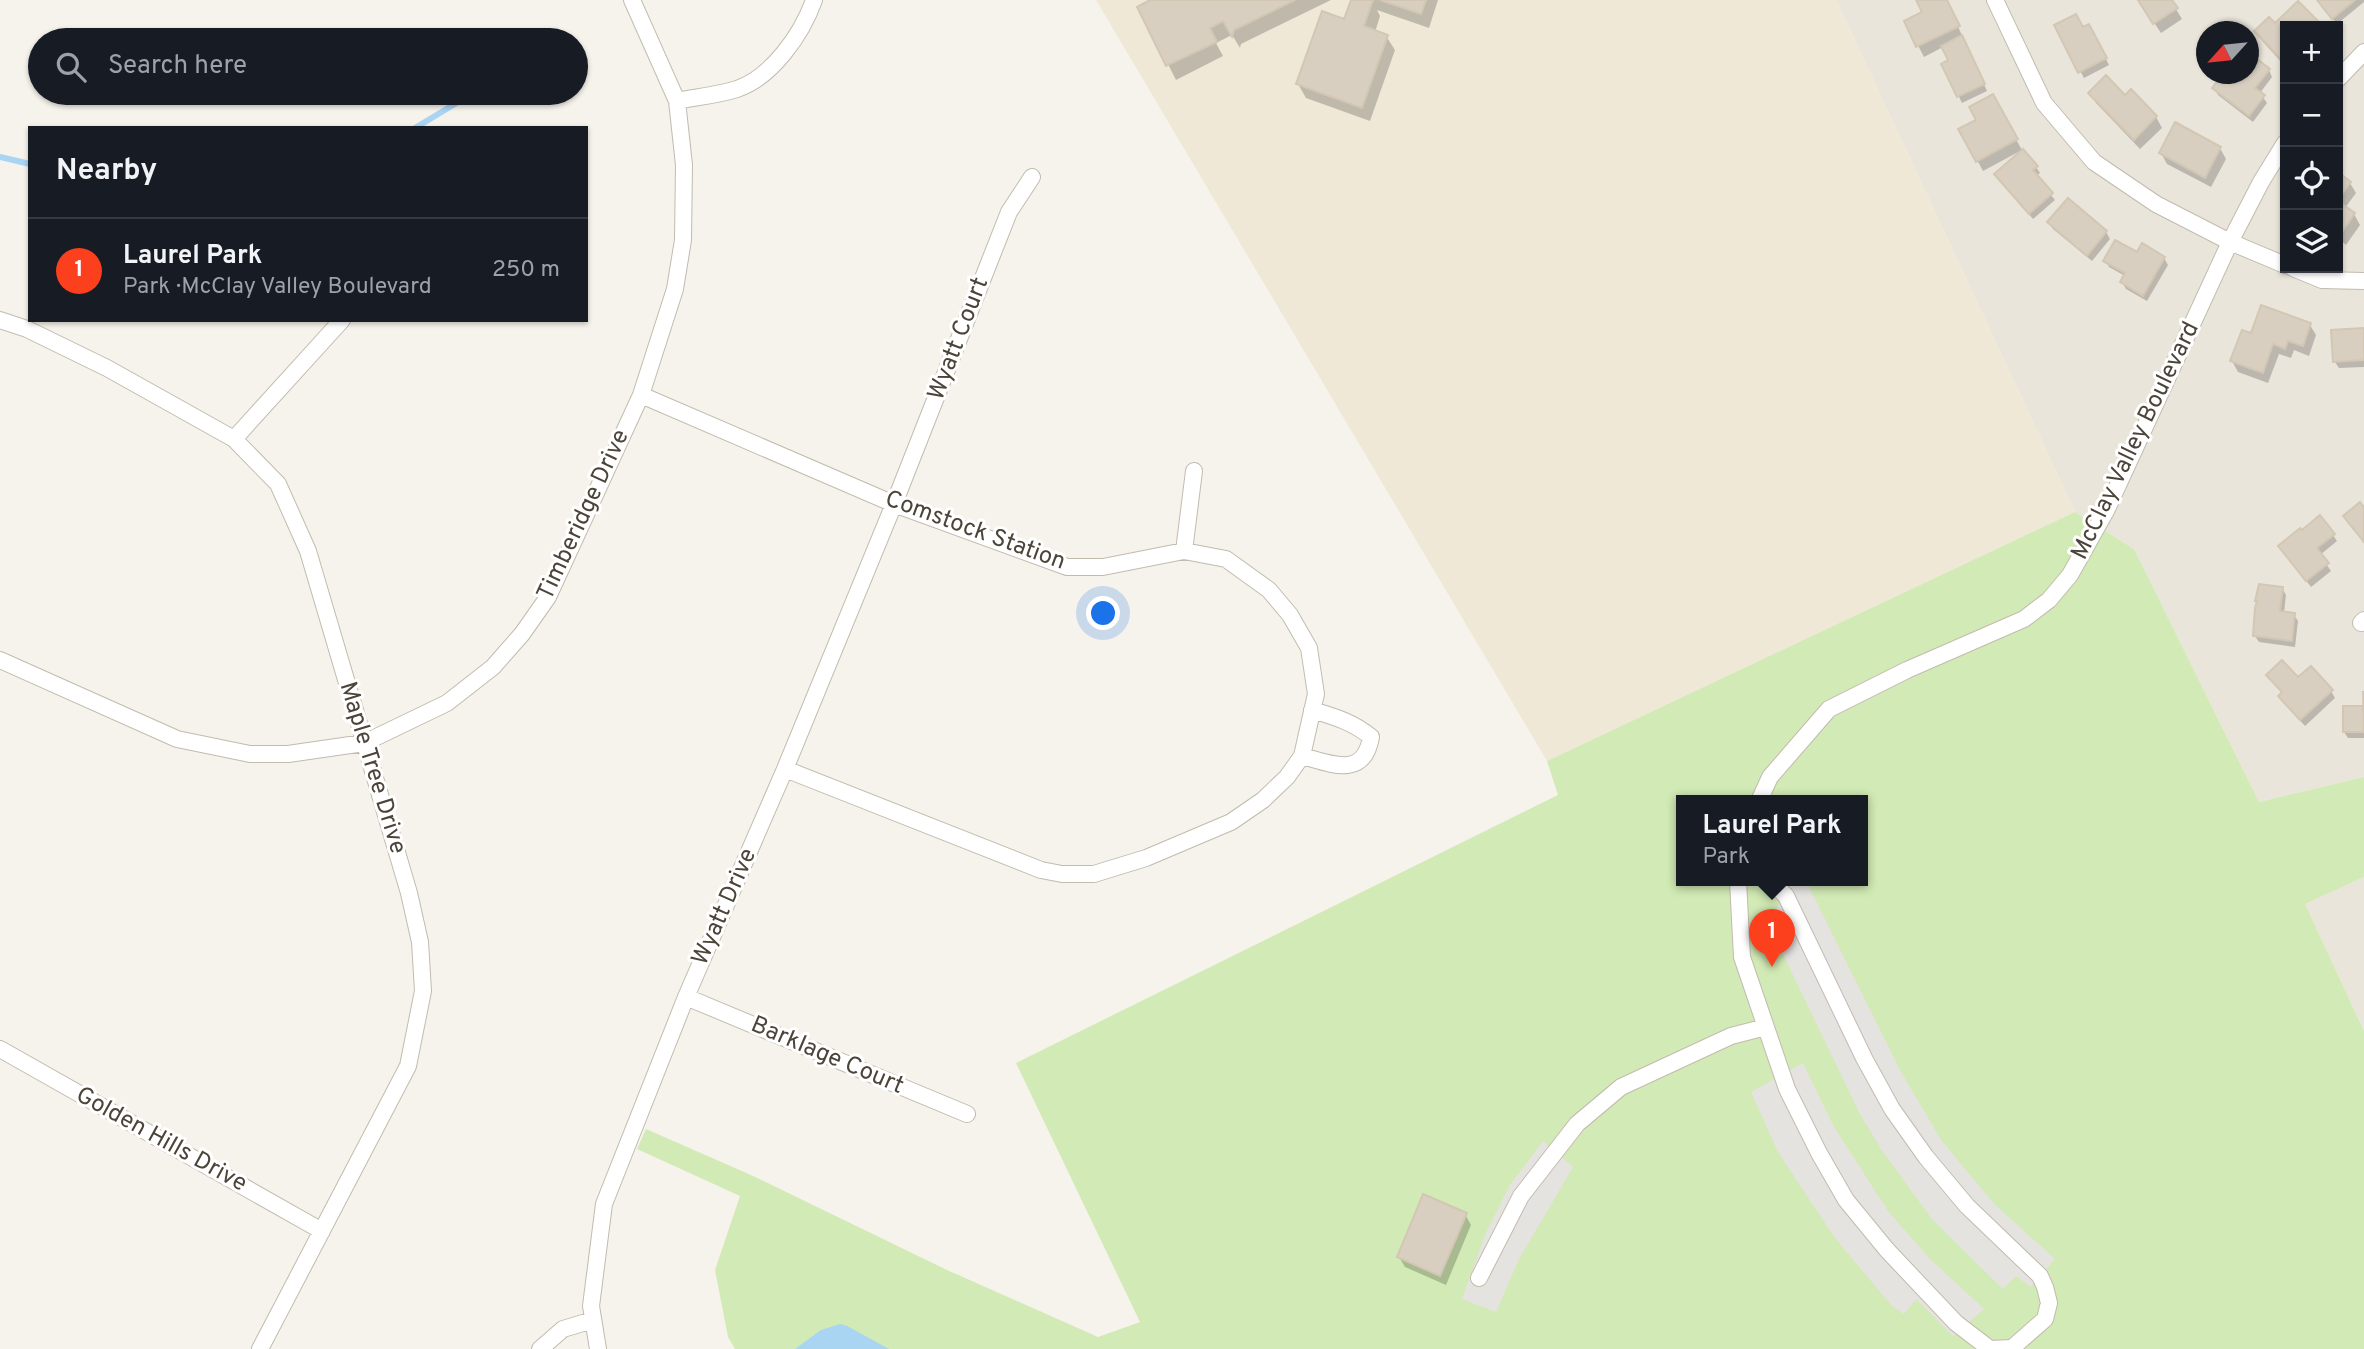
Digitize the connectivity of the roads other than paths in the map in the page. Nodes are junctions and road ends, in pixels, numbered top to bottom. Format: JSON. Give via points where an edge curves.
{"nodes":[{"id":1,"x":632,"y":0,"type":"edge"},
{"id":2,"x":814,"y":0,"type":"edge"},
{"id":3,"x":1995,"y":0,"type":"edge"},
{"id":4,"x":2364,"y":52,"type":"edge"},
{"id":5,"x":2343,"y":74,"type":"edge"},
{"id":6,"x":677,"y":101,"type":"junction"},
{"id":7,"x":2283,"y":147,"type":"edge"},
{"id":8,"x":1032,"y":177,"type":"dead end"},
{"id":9,"x":2230,"y":242,"type":"junction"},
{"id":10,"x":2280,"y":263,"type":"edge"},
{"id":11,"x":2305,"y":273,"type":"edge"},
{"id":12,"x":2364,"y":281,"type":"edge"},
{"id":13,"x":0,"y":320,"type":"edge"},
{"id":14,"x":340,"y":322,"type":"edge"},
{"id":15,"x":641,"y":395,"type":"junction"},
{"id":16,"x":234,"y":439,"type":"junction"},
{"id":17,"x":1194,"y":471,"type":"dead end"},
{"id":18,"x":894,"y":504,"type":"junction"},
{"id":19,"x":1184,"y":551,"type":"junction"},
{"id":20,"x":0,"y":660,"type":"edge"},
{"id":21,"x":1312,"y":710,"type":"junction"},
{"id":22,"x":364,"y":743,"type":"junction"},
{"id":23,"x":1302,"y":756,"type":"junction"},
{"id":24,"x":785,"y":769,"type":"junction"},
{"id":25,"x":1762,"y":795,"type":"edge"},
{"id":26,"x":1738,"y":886,"type":"edge"},
{"id":27,"x":1776,"y":886,"type":"edge"},
{"id":28,"x":686,"y":997,"type":"junction"},
{"id":29,"x":1766,"y":1027,"type":"junction"},
{"id":30,"x":0,"y":1049,"type":"edge"},
{"id":31,"x":967,"y":1114,"type":"dead end"},
{"id":32,"x":322,"y":1231,"type":"junction"},
{"id":33,"x":1479,"y":1278,"type":"dead end"},
{"id":34,"x":593,"y":1320,"type":"junction"},
{"id":35,"x":260,"y":1349,"type":"edge"},
{"id":36,"x":540,"y":1349,"type":"edge"},
{"id":37,"x":598,"y":1349,"type":"edge"}],
"edges":[{"from":1,"to":6,"type":"street","name":"Timberidge Drive"},
{"from":2,"to":6,"type":"street","via":[[795,36],[757,78],[737,89]]},
{"from":3,"to":9,"type":"street","via":[[2043,103],[2094,162],[2156,204]]},
{"from":4,"to":5,"type":"street"},
{"from":6,"to":15,"type":"street","name":"Timberidge Drive","via":[[684,165],[683,240],[675,289]]},
{"from":7,"to":9,"type":"street","name":"McClay Valley Boulevard"},
{"from":8,"to":18,"type":"street","name":"Wyatt Court","via":[[1009,212]]},
{"from":9,"to":10,"type":"street"},
{"from":9,"to":25,"type":"street","name":"McClay Valley Boulevard","via":[[2107,509],[2070,575],[2024,619],[1829,709],[1770,777]]},
{"from":11,"to":12,"type":"street","via":[[2322,280]]},
{"from":13,"to":16,"type":"street","name":"Maple Tree Drive","via":[[107,368]]},
{"from":14,"to":16,"type":"street"},
{"from":15,"to":18,"type":"street","name":"Comstock Station"},
{"from":15,"to":22,"type":"street","name":"Timberidge Drive","via":[[548,597],[522,634],[466,690]]},
{"from":16,"to":22,"type":"street","name":"Maple Tree Drive","via":[[278,484],[300,528]]},
{"from":17,"to":19,"type":"street"},
{"from":18,"to":19,"type":"street","name":"Comstock Station","via":[[1067,567],[1103,567]]},
{"from":18,"to":24,"type":"street","name":"Wyatt Drive"},
{"from":19,"to":21,"type":"street","name":"Comstock Station","via":[[1226,559],[1269,590],[1290,615],[1308,648],[1316,694]]},
{"from":20,"to":22,"type":"street","name":"Timberidge Drive","via":[[177,739],[250,754],[288,754]]},
{"from":21,"to":23,"type":"street","name":"Comstock Station"},
{"from":21,"to":23,"type":"street","via":[[1362,729],[1371,737],[1368,752],[1358,763],[1347,765]]},
{"from":22,"to":32,"type":"street","name":"Maple Tree Drive","via":[[409,893],[420,942],[423,991],[408,1066]]},
{"from":23,"to":24,"type":"street","name":"Comstock Station","via":[[1263,800],[1231,822],[1094,874],[1041,870]]},
{"from":24,"to":28,"type":"street","name":"Wyatt Drive"},
{"from":26,"to":29,"type":"street","via":[[1742,957]]},
{"from":27,"to":29,"type":"street","via":[[1786,896],[1892,1109],[1967,1206],[2040,1276],[2049,1303],[2045,1320],[2030,1335],[2012,1348],[1990,1349],[1956,1322],[1887,1250],[1846,1200],[1819,1153],[1787,1088]]},
{"from":28,"to":31,"type":"street","name":"Barklage Court"},
{"from":28,"to":34,"type":"street","name":"Wyatt Drive","via":[[604,1204]]},
{"from":29,"to":33,"type":"street","via":[[1731,1036],[1621,1087],[1577,1124],[1521,1196]]},
{"from":30,"to":32,"type":"street","name":"Golden Hills Drive"},
{"from":32,"to":35,"type":"street","name":"Maple Tree Drive"},
{"from":34,"to":36,"type":"street","via":[[563,1329]]},
{"from":34,"to":37,"type":"street","name":"Wyatt Drive"}]}
